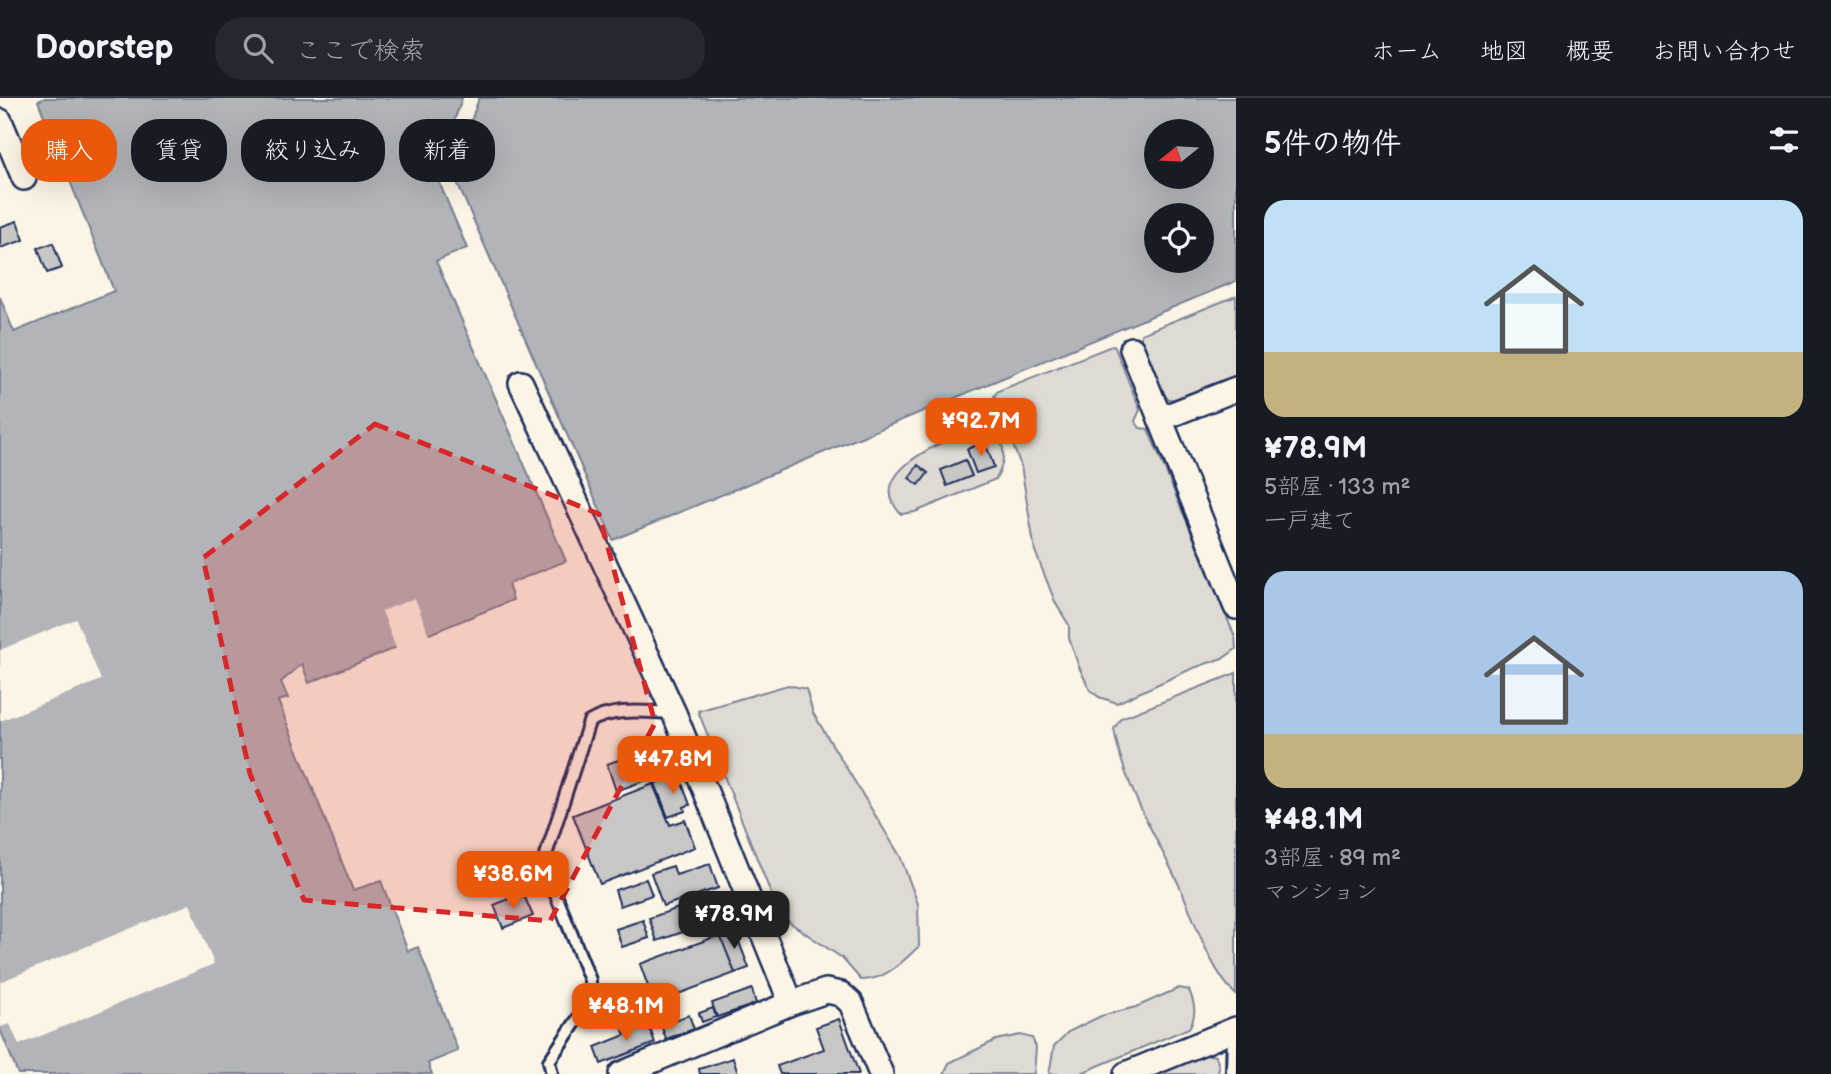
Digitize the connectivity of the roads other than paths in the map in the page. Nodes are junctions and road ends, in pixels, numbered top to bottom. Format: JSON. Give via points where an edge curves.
{"nodes":[{"id":1,"x":0,"y":121,"type":"edge"},
{"id":2,"x":21,"y":171,"type":"edge"},
{"id":3,"x":1132,"y":349,"type":"dead end"},
{"id":4,"x":521,"y":383,"type":"dead end"},
{"id":5,"x":1236,"y":389,"type":"edge"},
{"id":6,"x":1160,"y":419,"type":"junction"},
{"id":7,"x":1236,"y":607,"type":"edge"},
{"id":8,"x":674,"y":713,"type":"junction"},
{"id":9,"x":791,"y":1003,"type":"junction"},
{"id":10,"x":1234,"y":1030,"type":"edge"},
{"id":11,"x":552,"y":1074,"type":"edge"},
{"id":12,"x":621,"y":1074,"type":"edge"},
{"id":13,"x":881,"y":1074,"type":"edge"},
{"id":14,"x":1126,"y":1074,"type":"edge"},
{"id":15,"x":1232,"y":1074,"type":"edge"}],
"edges":[{"from":1,"to":2,"type":"street"},
{"from":3,"to":6,"type":"street"},
{"from":4,"to":8,"type":"street"},
{"from":5,"to":6,"type":"street"},
{"from":6,"to":7,"type":"street"},
{"from":8,"to":9,"type":"street"},
{"from":8,"to":11,"type":"lane","via":[[620,712],[589,722],[545,858],[590,980],[590,1001],[549,1061]]},
{"from":9,"to":12,"type":"street"},
{"from":9,"to":13,"type":"street","via":[[826,991],[841,994],[851,1003]]},
{"from":10,"to":14,"type":"street"},
{"from":10,"to":15,"type":"lane"}]}
